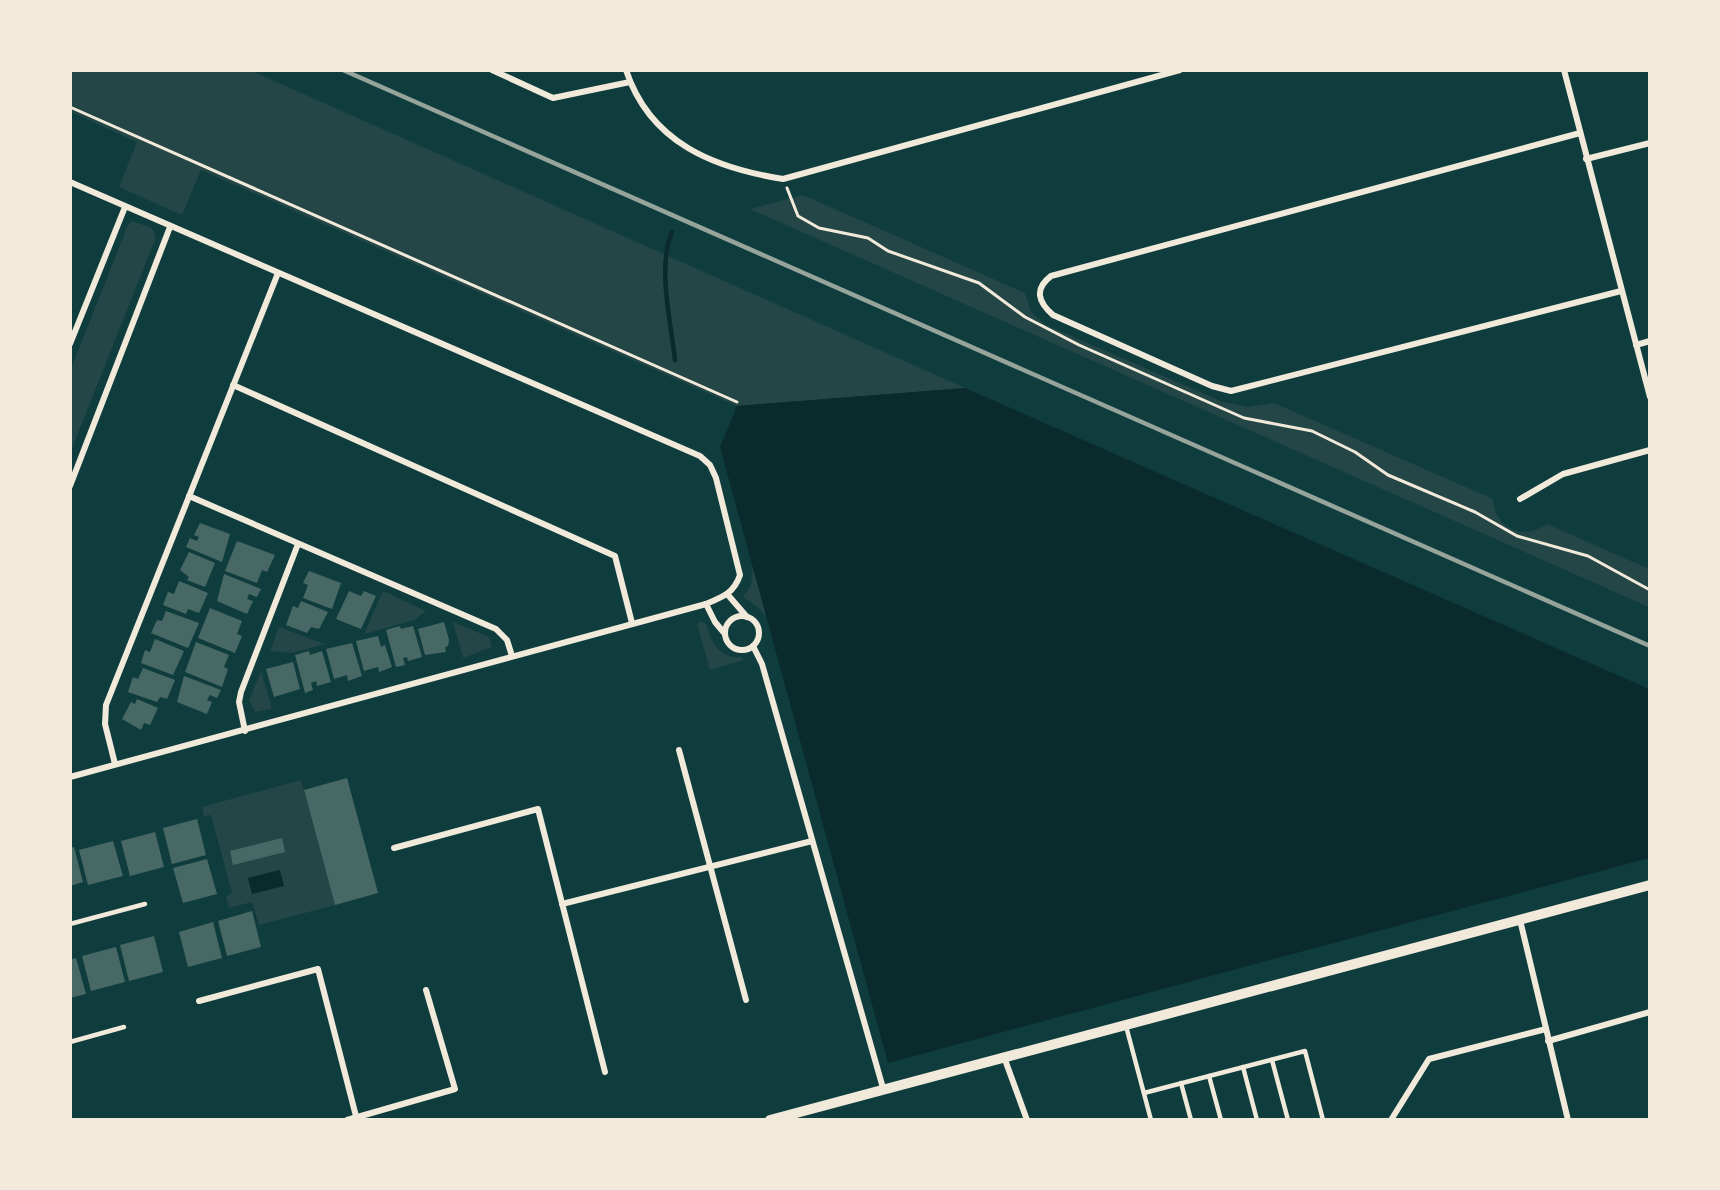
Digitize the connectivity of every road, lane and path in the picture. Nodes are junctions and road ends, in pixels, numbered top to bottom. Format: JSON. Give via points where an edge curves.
{"nodes":[{"id":1,"x":492,"y":70,"type":"edge"},
{"id":2,"x":626,"y":70,"type":"edge"},
{"id":3,"x":1180,"y":70,"type":"edge"},
{"id":4,"x":1564,"y":70,"type":"edge"},
{"id":5,"x":630,"y":82,"type":"junction"},
{"id":6,"x":70,"y":107,"type":"edge"},
{"id":7,"x":1580,"y":133,"type":"junction"},
{"id":8,"x":1650,"y":142,"type":"edge"},
{"id":9,"x":1586,"y":159,"type":"junction"},
{"id":10,"x":70,"y":182,"type":"edge"},
{"id":11,"x":125,"y":207,"type":"junction"},
{"id":12,"x":170,"y":227,"type":"junction"},
{"id":13,"x":278,"y":273,"type":"junction"},
{"id":14,"x":1622,"y":291,"type":"junction"},
{"id":15,"x":1650,"y":341,"type":"edge"},
{"id":16,"x":70,"y":344,"type":"edge"},
{"id":17,"x":1636,"y":345,"type":"junction"},
{"id":18,"x":233,"y":385,"type":"junction"},
{"id":19,"x":1650,"y":397,"type":"edge"},
{"id":20,"x":737,"y":402,"type":"dead end"},
{"id":21,"x":1650,"y":450,"type":"edge"},
{"id":22,"x":70,"y":486,"type":"edge"},
{"id":23,"x":189,"y":496,"type":"junction"},
{"id":24,"x":1520,"y":499,"type":"dead end"},
{"id":25,"x":298,"y":544,"type":"junction"},
{"id":26,"x":728,"y":595,"type":"junction"},
{"id":27,"x":706,"y":604,"type":"junction"},
{"id":28,"x":747,"y":616,"type":"junction"},
{"id":29,"x":632,"y":623,"type":"junction"},
{"id":30,"x":725,"y":634,"type":"junction"},
{"id":31,"x":753,"y":646,"type":"junction"},
{"id":32,"x":512,"y":657,"type":"junction"},
{"id":33,"x":244,"y":730,"type":"junction"},
{"id":34,"x":679,"y":750,"type":"dead end"},
{"id":35,"x":115,"y":764,"type":"junction"},
{"id":36,"x":70,"y":777,"type":"edge"},
{"id":37,"x":812,"y":841,"type":"junction"},
{"id":38,"x":394,"y":848,"type":"dead end"},
{"id":39,"x":711,"y":866,"type":"junction"},
{"id":40,"x":1650,"y":885,"type":"edge"},
{"id":41,"x":145,"y":904,"type":"dead end"},
{"id":42,"x":562,"y":904,"type":"junction"},
{"id":43,"x":1520,"y":920,"type":"junction"},
{"id":44,"x":70,"y":924,"type":"edge"},
{"id":45,"x":426,"y":990,"type":"dead end"},
{"id":46,"x":746,"y":1000,"type":"dead end"},
{"id":47,"x":200,"y":1001,"type":"dead end"},
{"id":48,"x":1650,"y":1012,"type":"edge"},
{"id":49,"x":1126,"y":1024,"type":"junction"},
{"id":50,"x":124,"y":1027,"type":"dead end"},
{"id":51,"x":1546,"y":1029,"type":"junction"},
{"id":52,"x":70,"y":1041,"type":"edge"},
{"id":53,"x":1548,"y":1041,"type":"junction"},
{"id":54,"x":1004,"y":1056,"type":"junction"},
{"id":55,"x":1272,"y":1060,"type":"junction"},
{"id":56,"x":1243,"y":1067,"type":"junction"},
{"id":57,"x":605,"y":1072,"type":"dead end"},
{"id":58,"x":1209,"y":1076,"type":"junction"},
{"id":59,"x":1181,"y":1083,"type":"junction"},
{"id":60,"x":883,"y":1088,"type":"junction"},
{"id":61,"x":1144,"y":1093,"type":"junction"},
{"id":62,"x":357,"y":1118,"type":"edge"},
{"id":63,"x":347,"y":1119,"type":"edge"},
{"id":64,"x":774,"y":1119,"type":"edge"},
{"id":65,"x":1028,"y":1119,"type":"edge"},
{"id":66,"x":1151,"y":1119,"type":"edge"},
{"id":67,"x":1191,"y":1119,"type":"edge"},
{"id":68,"x":1221,"y":1119,"type":"edge"},
{"id":69,"x":1257,"y":1119,"type":"edge"},
{"id":70,"x":1288,"y":1119,"type":"edge"},
{"id":71,"x":1323,"y":1119,"type":"edge"},
{"id":72,"x":1391,"y":1119,"type":"edge"},
{"id":73,"x":1568,"y":1119,"type":"edge"}],
"edges":[{"from":1,"to":5,"type":"street","via":[[553,98]]},
{"from":2,"to":5,"type":"street"},
{"from":3,"to":5,"type":"street","via":[[783,178],[743,173],[685,146],[641,104]]},
{"from":4,"to":7,"type":"street"},
{"from":6,"to":20,"type":"path"},
{"from":7,"to":9,"type":"street"},
{"from":7,"to":14,"type":"street","via":[[1052,276],[1042,283],[1038,295],[1053,315],[1231,391]]},
{"from":8,"to":9,"type":"street"},
{"from":9,"to":14,"type":"street"},
{"from":10,"to":11,"type":"street"},
{"from":11,"to":12,"type":"street"},
{"from":11,"to":16,"type":"street"},
{"from":12,"to":13,"type":"street"},
{"from":12,"to":22,"type":"street"},
{"from":13,"to":18,"type":"street"},
{"from":13,"to":26,"type":"street","via":[[700,456],[716,478],[738,563],[740,574]]},
{"from":14,"to":17,"type":"street"},
{"from":15,"to":17,"type":"street"},
{"from":17,"to":19,"type":"street"},
{"from":18,"to":23,"type":"street"},
{"from":18,"to":29,"type":"street","via":[[615,556]]},
{"from":21,"to":24,"type":"street","via":[[1563,474]]},
{"from":23,"to":25,"type":"street"},
{"from":23,"to":35,"type":"street","via":[[106,705],[105,724]]},
{"from":25,"to":32,"type":"street","via":[[496,629],[507,640]]},
{"from":25,"to":33,"type":"street","via":[[241,692]]},
{"from":26,"to":27,"type":"street"},
{"from":26,"to":28,"type":"street"},
{"from":27,"to":29,"type":"street"},
{"from":27,"to":30,"type":"street"},
{"from":28,"to":30,"type":"street","via":[[731,620]]},
{"from":28,"to":31,"type":"street","via":[[759,628]]},
{"from":29,"to":32,"type":"street"},
{"from":30,"to":31,"type":"street","via":[[734,648],[744,650]]},
{"from":31,"to":37,"type":"street","via":[[762,664]]},
{"from":32,"to":33,"type":"street"},
{"from":33,"to":35,"type":"street"},
{"from":34,"to":39,"type":"street"},
{"from":35,"to":36,"type":"street"},
{"from":37,"to":39,"type":"street"},
{"from":37,"to":60,"type":"street"},
{"from":38,"to":42,"type":"street","via":[[538,809]]},
{"from":39,"to":42,"type":"street"},
{"from":39,"to":46,"type":"street"},
{"from":40,"to":43,"type":"street"},
{"from":41,"to":44,"type":"lane"},
{"from":42,"to":57,"type":"street"},
{"from":43,"to":49,"type":"street"},
{"from":43,"to":51,"type":"street"},
{"from":45,"to":62,"type":"street","via":[[455,1089]]},
{"from":47,"to":62,"type":"street","via":[[318,969]]},
{"from":48,"to":53,"type":"street"},
{"from":49,"to":54,"type":"street"},
{"from":49,"to":61,"type":"lane"},
{"from":50,"to":52,"type":"lane"},
{"from":51,"to":53,"type":"street"},
{"from":51,"to":72,"type":"street","via":[[1429,1059]]},
{"from":53,"to":73,"type":"street"},
{"from":54,"to":60,"type":"street"},
{"from":54,"to":65,"type":"street"},
{"from":55,"to":56,"type":"lane"},
{"from":55,"to":70,"type":"lane"},
{"from":55,"to":71,"type":"lane","via":[[1305,1051]]},
{"from":56,"to":58,"type":"lane"},
{"from":56,"to":69,"type":"lane"},
{"from":58,"to":59,"type":"lane"},
{"from":58,"to":68,"type":"lane"},
{"from":59,"to":61,"type":"lane"},
{"from":59,"to":67,"type":"lane"},
{"from":60,"to":64,"type":"street"},
{"from":61,"to":66,"type":"lane"},
{"from":62,"to":63,"type":"street"}]}
